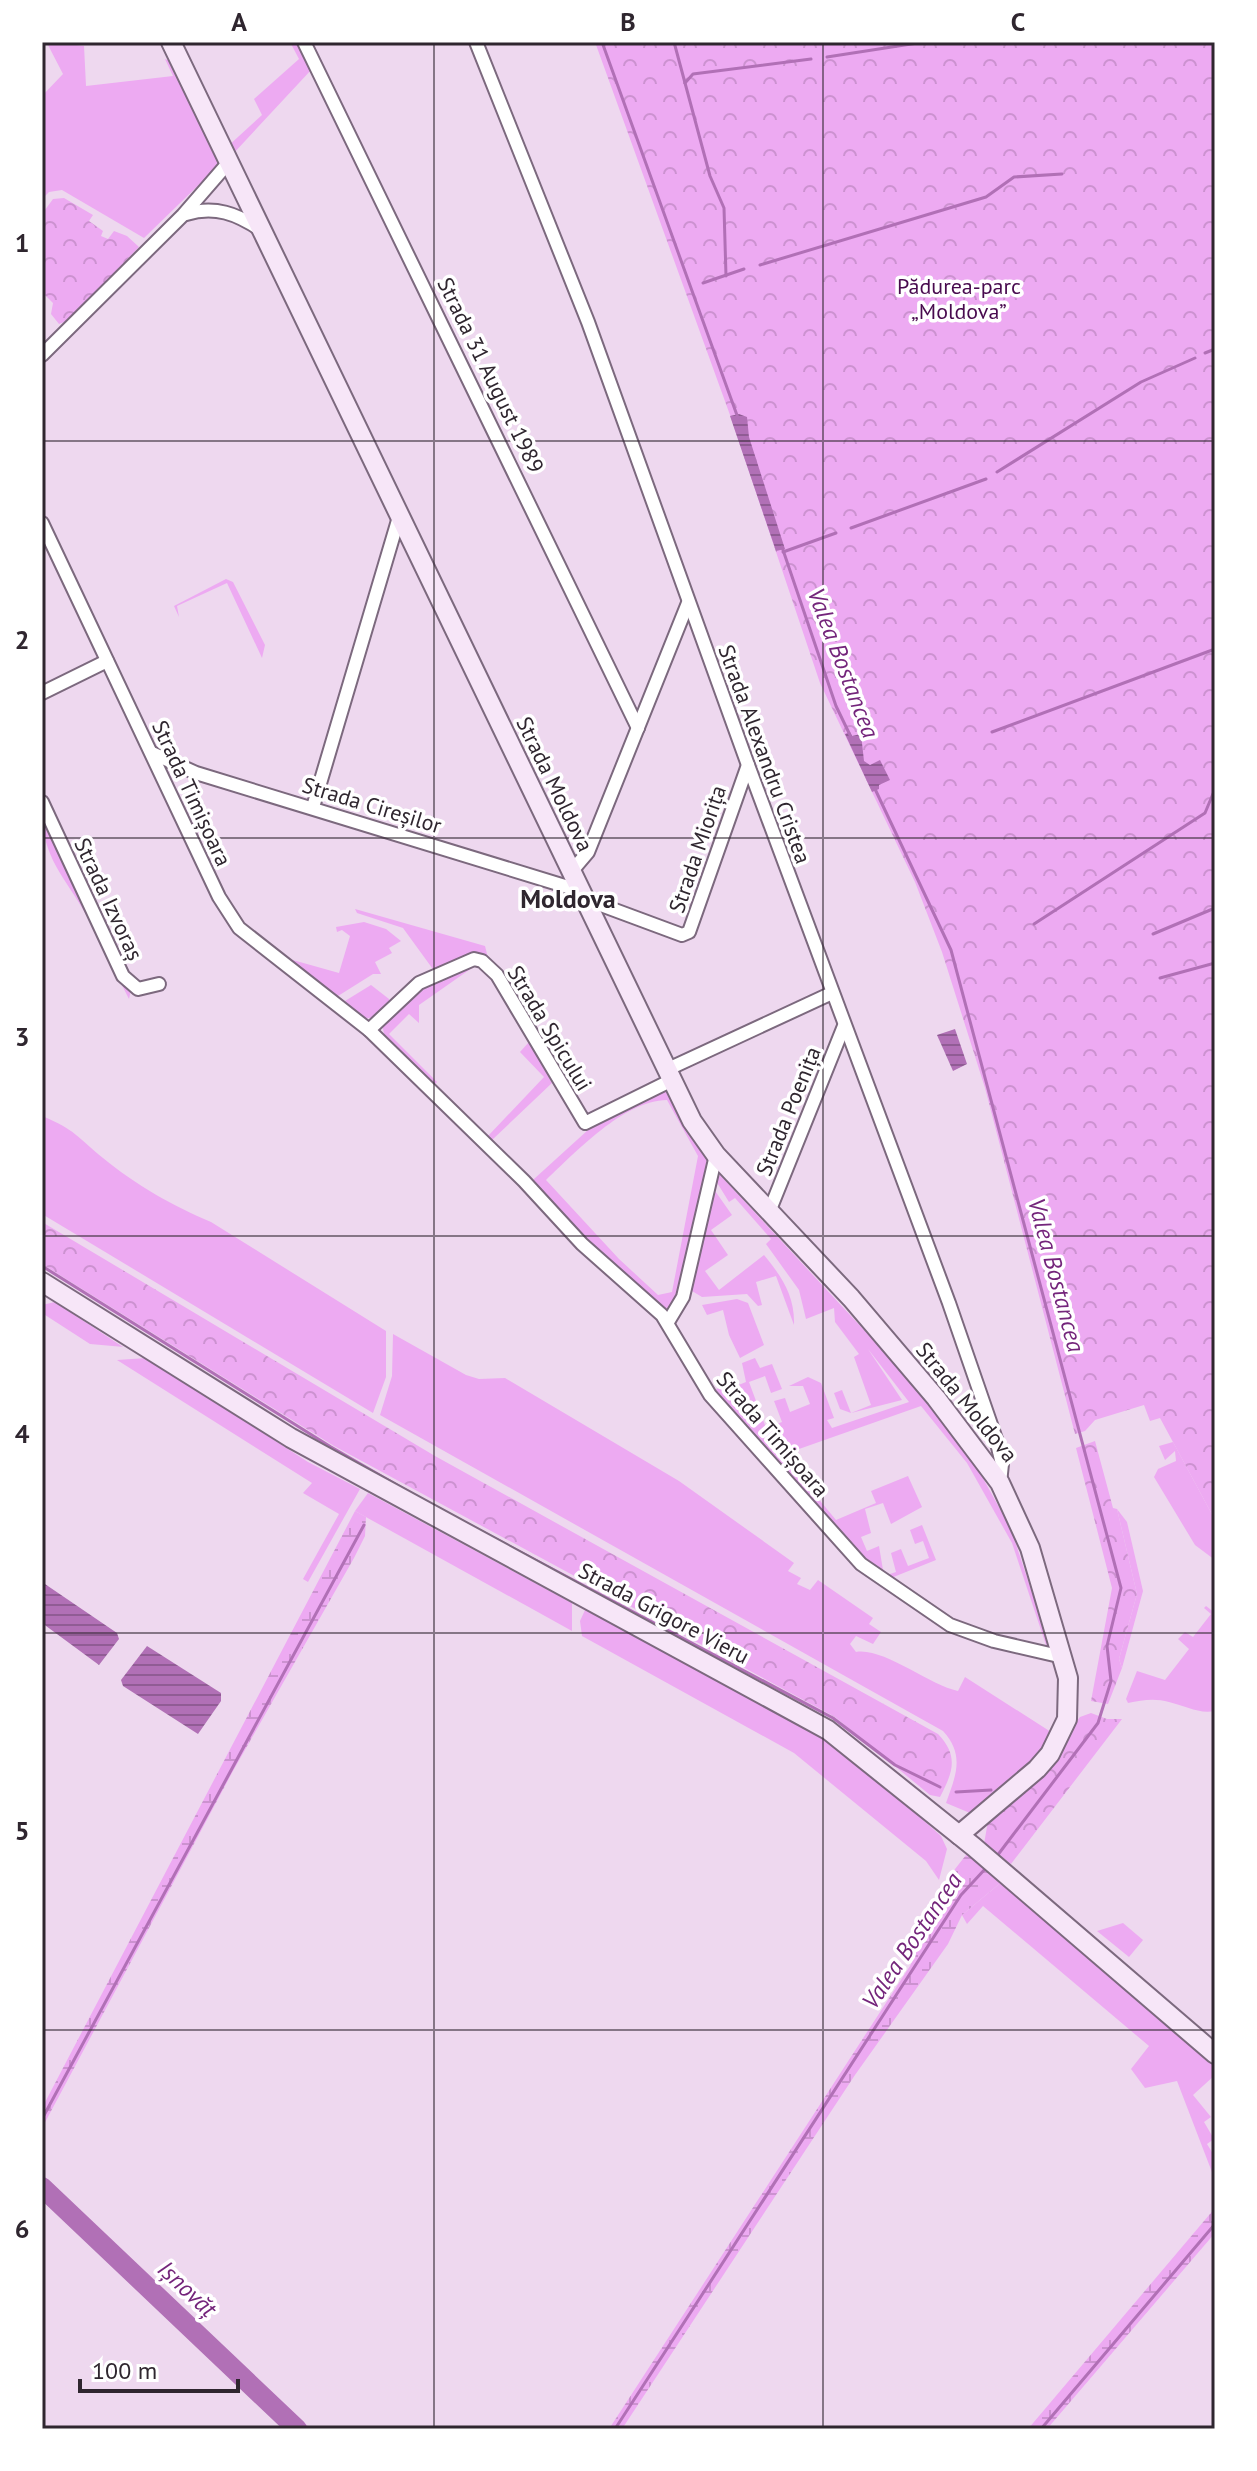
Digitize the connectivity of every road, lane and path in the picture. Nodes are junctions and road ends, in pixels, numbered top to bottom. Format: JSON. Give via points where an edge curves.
{"nodes":[{"id":1,"x":171,"y":42,"type":"edge"},
{"id":2,"x":304,"y":42,"type":"edge"},
{"id":3,"x":476,"y":42,"type":"edge"},
{"id":4,"x":229,"y":162,"type":"junction"},
{"id":5,"x":183,"y":215,"type":"junction"},
{"id":6,"x":263,"y":232,"type":"junction"},
{"id":7,"x":42,"y":355,"type":"edge"},
{"id":8,"x":399,"y":517,"type":"junction"},
{"id":9,"x":42,"y":523,"type":"edge"},
{"id":10,"x":688,"y":603,"type":"junction"},
{"id":11,"x":107,"y":661,"type":"junction"},
{"id":12,"x":42,"y":693,"type":"edge"},
{"id":13,"x":638,"y":728,"type":"junction"},
{"id":14,"x":152,"y":753,"type":"junction"},
{"id":15,"x":748,"y":765,"type":"junction"},
{"id":16,"x":42,"y":802,"type":"edge"},
{"id":17,"x":313,"y":807,"type":"junction"},
{"id":18,"x":571,"y":872,"type":"junction"},
{"id":19,"x":583,"y":895,"type":"junction"},
{"id":20,"x":159,"y":984,"type":"dead end"},
{"id":21,"x":832,"y":993,"type":"junction"},
{"id":22,"x":844,"y":1026,"type":"junction"},
{"id":23,"x":369,"y":1030,"type":"junction"},
{"id":24,"x":669,"y":1075,"type":"junction"},
{"id":25,"x":716,"y":1155,"type":"junction"},
{"id":26,"x":769,"y":1212,"type":"junction"},
{"id":27,"x":42,"y":1282,"type":"edge"},
{"id":28,"x":668,"y":1322,"type":"junction"},
{"id":29,"x":1000,"y":1483,"type":"junction"},
{"id":30,"x":1063,"y":1657,"type":"junction"},
{"id":31,"x":959,"y":1835,"type":"junction"},
{"id":32,"x":1215,"y":2054,"type":"edge"}],
"edges":[{"from":1,"to":4,"type":"street","name":"Strada Moldova"},
{"from":2,"to":13,"type":"street","name":"Strada 31 August 1989"},
{"from":3,"to":10,"type":"street","name":"Strada Alexandru Cristea","via":[[588,322]]},
{"from":4,"to":5,"type":"street"},
{"from":4,"to":6,"type":"street","name":"Strada Moldova"},
{"from":5,"to":6,"type":"street","via":[[229,212]]},
{"from":5,"to":7,"type":"street"},
{"from":6,"to":8,"type":"street","name":"Strada Moldova"},
{"from":8,"to":17,"type":"street"},
{"from":8,"to":18,"type":"street","name":"Strada Moldova"},
{"from":9,"to":11,"type":"street","name":"Strada Timișoara"},
{"from":10,"to":13,"type":"street"},
{"from":10,"to":15,"type":"street","name":"Strada Alexandru Cristea"},
{"from":11,"to":12,"type":"street"},
{"from":11,"to":14,"type":"street","name":"Strada Timișoara"},
{"from":13,"to":18,"type":"street","via":[[588,852]]},
{"from":14,"to":17,"type":"street","name":"Strada Cireșilor","via":[[196,773]]},
{"from":14,"to":23,"type":"street","name":"Strada Timișoara","via":[[230,918]]},
{"from":15,"to":19,"type":"street","name":"Strada Miorița","via":[[689,932],[678,933]]},
{"from":15,"to":21,"type":"street","name":"Strada Alexandru Cristea"},
{"from":16,"to":20,"type":"street","name":"Strada Izvoraș","via":[[123,976],[138,989]]},
{"from":17,"to":19,"type":"street","name":"Strada Cireșilor"},
{"from":18,"to":19,"type":"street","name":"Strada Moldova"},
{"from":19,"to":24,"type":"street","name":"Strada Moldova"},
{"from":21,"to":22,"type":"street","name":"Strada Alexandru Cristea"},
{"from":21,"to":24,"type":"street"},
{"from":22,"to":26,"type":"street","name":"Strada Poenița"},
{"from":22,"to":29,"type":"street","name":"Strada Alexandru Cristea","via":[[996,1439]]},
{"from":23,"to":24,"type":"street","name":"Strada Spicului","via":[[419,983],[466,960],[482,961],[490,966],[585,1123]]},
{"from":23,"to":28,"type":"street","name":"Strada Timișoara","via":[[582,1244]]},
{"from":24,"to":25,"type":"street","name":"Strada Moldova"},
{"from":25,"to":26,"type":"street","name":"Strada Moldova"},
{"from":25,"to":28,"type":"street","via":[[683,1297]]},
{"from":26,"to":29,"type":"street","name":"Strada Moldova","via":[[851,1298]]},
{"from":27,"to":31,"type":"street","name":"Strada Grigore Vieru","via":[[291,1438],[830,1731]]},
{"from":28,"to":30,"type":"street","name":"Strada Timișoara","via":[[710,1395],[861,1564],[950,1625]]},
{"from":29,"to":30,"type":"street","name":"Strada Moldova","via":[[1030,1548]]},
{"from":30,"to":31,"type":"street","name":"Strada Moldova","via":[[1069,1707],[1050,1754]]},
{"from":31,"to":32,"type":"street","name":"Strada Grigore Vieru"}]}
